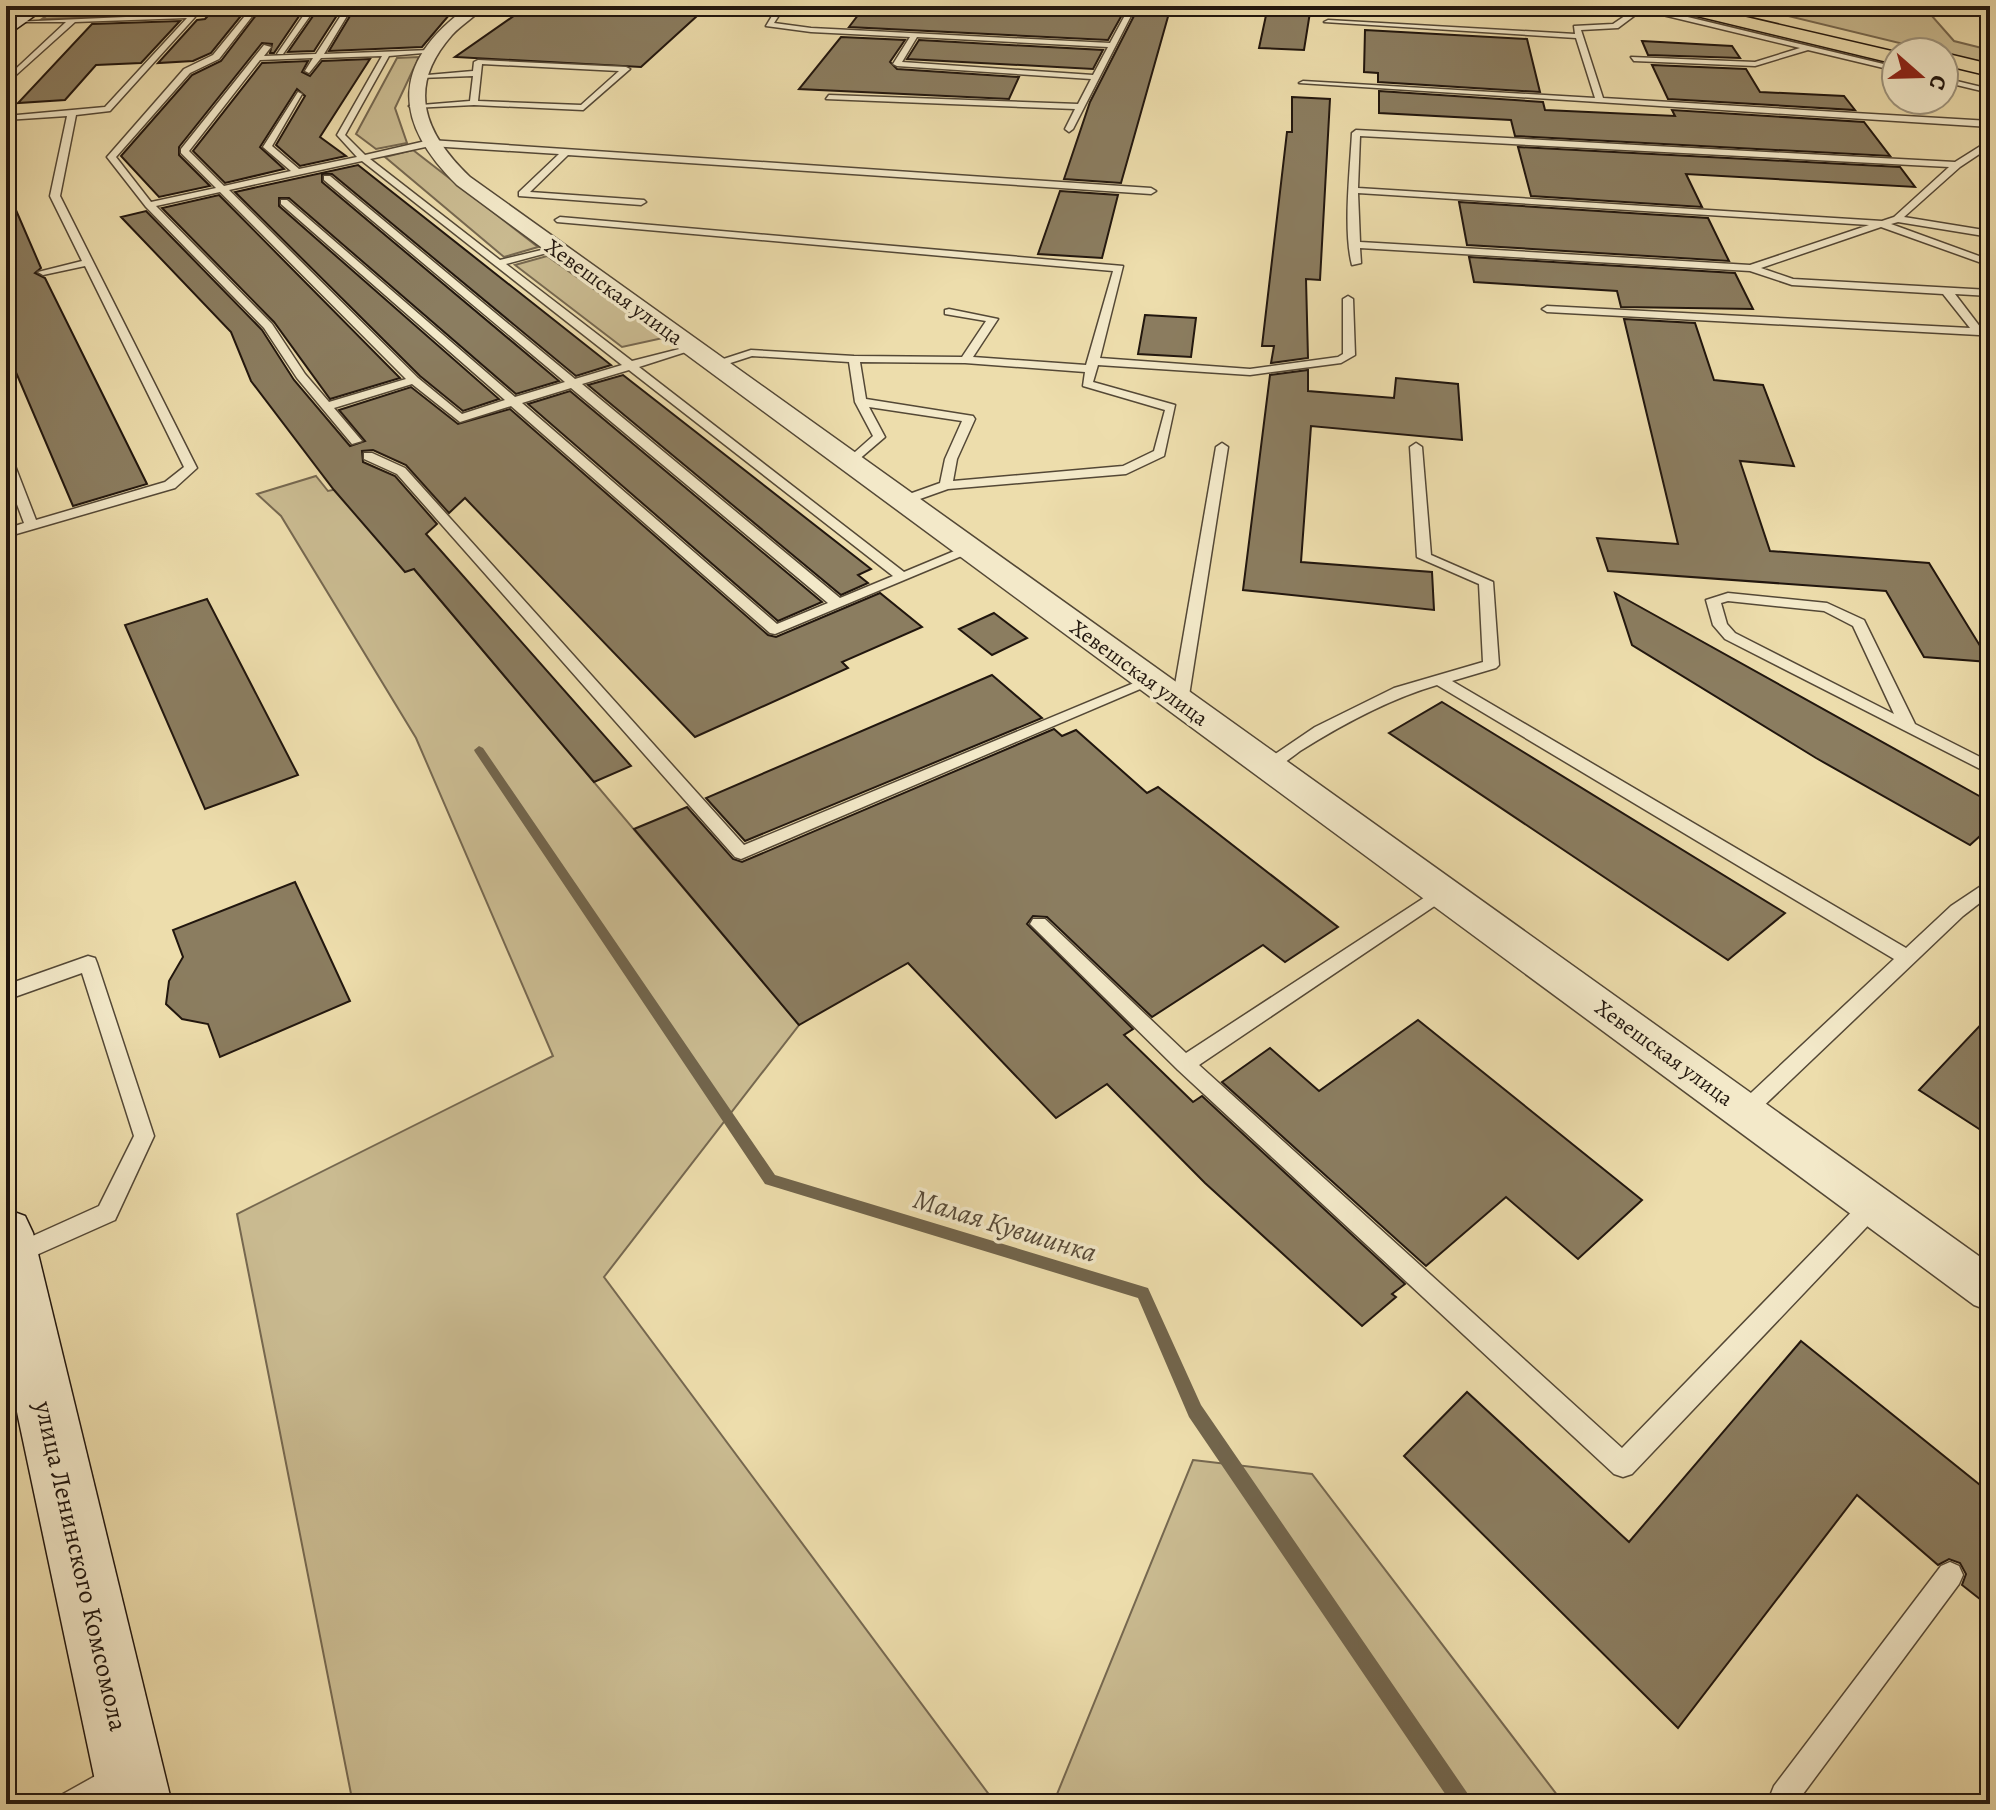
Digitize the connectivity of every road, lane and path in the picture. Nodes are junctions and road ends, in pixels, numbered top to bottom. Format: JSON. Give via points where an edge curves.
{"nodes":[{"id":1,"x":40,"y":6,"type":"edge"},
{"id":2,"x":257,"y":6,"type":"edge"},
{"id":3,"x":314,"y":6,"type":"edge"},
{"id":4,"x":350,"y":6,"type":"edge"},
{"id":5,"x":782,"y":6,"type":"edge"},
{"id":6,"x":1133,"y":6,"type":"edge"},
{"id":7,"x":1678,"y":6,"type":"edge"},
{"id":8,"x":1723,"y":6,"type":"edge"},
{"id":9,"x":1637,"y":7,"type":"edge"},
{"id":10,"x":475,"y":8,"type":"edge"},
{"id":11,"x":429,"y":10,"type":"dead end"},
{"id":12,"x":73,"y":20,"type":"junction"},
{"id":13,"x":1328,"y":22,"type":"dead end"},
{"id":14,"x":1524,"y":25,"type":"dead end"},
{"id":15,"x":12,"y":26,"type":"edge"},
{"id":16,"x":1578,"y":32,"type":"junction"},
{"id":17,"x":915,"y":35,"type":"junction"},
{"id":18,"x":1828,"y":42,"type":"junction"},
{"id":19,"x":1880,"y":43,"type":"edge"},
{"id":20,"x":1112,"y":45,"type":"junction"},
{"id":21,"x":267,"y":47,"type":"dead end"},
{"id":22,"x":1809,"y":48,"type":"junction"},
{"id":23,"x":280,"y":52,"type":"dead end"},
{"id":24,"x":431,"y":52,"type":"junction"},
{"id":25,"x":387,"y":53,"type":"junction"},
{"id":26,"x":1880,"y":54,"type":"edge"},
{"id":27,"x":318,"y":55,"type":"junction"},
{"id":28,"x":260,"y":58,"type":"junction"},
{"id":29,"x":1634,"y":59,"type":"dead end"},
{"id":30,"x":1960,"y":63,"type":"edge"},
{"id":31,"x":1880,"y":65,"type":"edge"},
{"id":32,"x":1990,"y":70,"type":"edge"},
{"id":33,"x":309,"y":71,"type":"dead end"},
{"id":34,"x":479,"y":73,"type":"junction"},
{"id":35,"x":1960,"y":73,"type":"edge"},
{"id":36,"x":420,"y":76,"type":"junction"},
{"id":37,"x":1093,"y":77,"type":"junction"},
{"id":38,"x":1990,"y":80,"type":"edge"},
{"id":39,"x":6,"y":82,"type":"edge"},
{"id":40,"x":1303,"y":83,"type":"dead end"},
{"id":41,"x":1960,"y":84,"type":"edge"},
{"id":42,"x":1990,"y":91,"type":"edge"},
{"id":43,"x":298,"y":94,"type":"dead end"},
{"id":44,"x":829,"y":97,"type":"dead end"},
{"id":45,"x":1599,"y":98,"type":"junction"},
{"id":46,"x":474,"y":103,"type":"junction"},
{"id":47,"x":413,"y":106,"type":"junction"},
{"id":48,"x":1079,"y":107,"type":"junction"},
{"id":49,"x":72,"y":113,"type":"junction"},
{"id":50,"x":6,"y":118,"type":"edge"},
{"id":51,"x":1990,"y":124,"type":"edge"},
{"id":52,"x":1069,"y":129,"type":"dead end"},
{"id":53,"x":430,"y":143,"type":"junction"},
{"id":54,"x":1990,"y":143,"type":"edge"},
{"id":55,"x":565,"y":153,"type":"junction"},
{"id":56,"x":361,"y":156,"type":"junction"},
{"id":57,"x":1957,"y":165,"type":"junction"},
{"id":58,"x":296,"y":171,"type":"junction"},
{"id":59,"x":327,"y":178,"type":"dead end"},
{"id":60,"x":221,"y":189,"type":"junction"},
{"id":61,"x":1353,"y":190,"type":"junction"},
{"id":62,"x":1151,"y":191,"type":"dead end"},
{"id":63,"x":522,"y":194,"type":"junction"},
{"id":64,"x":582,"y":198,"type":"junction"},
{"id":65,"x":284,"y":202,"type":"dead end"},
{"id":66,"x":641,"y":202,"type":"dead end"},
{"id":67,"x":492,"y":203,"type":"junction"},
{"id":68,"x":149,"y":205,"type":"junction"},
{"id":69,"x":1897,"y":219,"type":"junction"},
{"id":70,"x":1878,"y":223,"type":"junction"},
{"id":71,"x":545,"y":229,"type":"junction"},
{"id":72,"x":1990,"y":234,"type":"edge"},
{"id":73,"x":1354,"y":245,"type":"junction"},
{"id":74,"x":87,"y":263,"type":"junction"},
{"id":75,"x":499,"y":263,"type":"junction"},
{"id":76,"x":1356,"y":263,"type":"dead end"},
{"id":77,"x":1990,"y":263,"type":"edge"},
{"id":78,"x":1751,"y":268,"type":"junction"},
{"id":79,"x":43,"y":272,"type":"dead end"},
{"id":80,"x":1946,"y":290,"type":"junction"},
{"id":81,"x":1990,"y":293,"type":"edge"},
{"id":82,"x":1348,"y":299,"type":"dead end"},
{"id":83,"x":1547,"y":309,"type":"dead end"},
{"id":84,"x":949,"y":312,"type":"dead end"},
{"id":85,"x":703,"y":356,"type":"junction"},
{"id":86,"x":854,"y":359,"type":"junction"},
{"id":87,"x":965,"y":360,"type":"junction"},
{"id":88,"x":1093,"y":365,"type":"junction"},
{"id":89,"x":630,"y":367,"type":"junction"},
{"id":90,"x":414,"y":380,"type":"junction"},
{"id":91,"x":575,"y":383,"type":"junction"},
{"id":92,"x":515,"y":402,"type":"junction"},
{"id":93,"x":861,"y":402,"type":"junction"},
{"id":94,"x":327,"y":406,"type":"junction"},
{"id":95,"x":356,"y":441,"type":"dead end"},
{"id":96,"x":1222,"y":447,"type":"dead end"},
{"id":97,"x":1416,"y":447,"type":"dead end"},
{"id":98,"x":368,"y":456,"type":"dead end"},
{"id":99,"x":6,"y":458,"type":"edge"},
{"id":100,"x":850,"y":463,"type":"junction"},
{"id":101,"x":946,"y":485,"type":"junction"},
{"id":102,"x":903,"y":501,"type":"junction"},
{"id":103,"x":32,"y":526,"type":"junction"},
{"id":104,"x":6,"y":533,"type":"edge"},
{"id":105,"x":969,"y":550,"type":"junction"},
{"id":106,"x":902,"y":577,"type":"junction"},
{"id":107,"x":838,"y":604,"type":"junction"},
{"id":108,"x":1440,"y":680,"type":"junction"},
{"id":109,"x":1151,"y":681,"type":"junction"},
{"id":110,"x":1180,"y":702,"type":"junction"},
{"id":111,"x":1908,"y":726,"type":"junction"},
{"id":112,"x":1267,"y":765,"type":"junction"},
{"id":113,"x":1990,"y":769,"type":"edge"},
{"id":114,"x":1990,"y":886,"type":"edge"},
{"id":115,"x":1442,"y":892,"type":"junction"},
{"id":116,"x":1039,"y":924,"type":"dead end"},
{"id":117,"x":1907,"y":958,"type":"junction"},
{"id":118,"x":6,"y":993,"type":"edge"},
{"id":119,"x":1185,"y":1064,"type":"junction"},
{"id":120,"x":1744,"y":1112,"type":"junction"},
{"id":121,"x":1873,"y":1205,"type":"junction"},
{"id":122,"x":9,"y":1245,"type":"edge"},
{"id":123,"x":1990,"y":1290,"type":"edge"},
{"id":124,"x":18,"y":1346,"type":"edge"},
{"id":125,"x":1950,"y":1575,"type":"dead end"},
{"id":126,"x":132,"y":1788,"type":"edge"},
{"id":127,"x":73,"y":1804,"type":"edge"},
{"id":128,"x":1793,"y":1804,"type":"edge"}],
"edges":[{"from":1,"to":15,"type":"main road"},
{"from":2,"to":68,"type":"lane","via":[[216,57],[187,71],[111,157]]},
{"from":3,"to":23,"type":"lane"},
{"from":4,"to":27,"type":"lane"},
{"from":5,"to":17,"type":"lane","via":[[769,24]]},
{"from":6,"to":20,"type":"lane"},
{"from":7,"to":18,"type":"main road"},
{"from":8,"to":19,"type":"main road"},
{"from":9,"to":16,"type":"lane","via":[[1615,26]]},
{"from":9,"to":22,"type":"lane"},
{"from":10,"to":11,"type":"lane"},
{"from":10,"to":24,"type":"street"},
{"from":12,"to":15,"type":"lane"},
{"from":12,"to":39,"type":"lane"},
{"from":12,"to":49,"type":"lane","via":[[193,16],[107,109]]},
{"from":13,"to":16,"type":"lane"},
{"from":14,"to":16,"type":"lane"},
{"from":16,"to":45,"type":"lane"},
{"from":17,"to":20,"type":"lane"},
{"from":17,"to":37,"type":"lane","via":[[897,64]]},
{"from":18,"to":22,"type":"lane"},
{"from":18,"to":26,"type":"main road"},
{"from":20,"to":37,"type":"lane"},
{"from":21,"to":28,"type":"lane"},
{"from":22,"to":29,"type":"lane","via":[[1755,64]]},
{"from":22,"to":31,"type":"lane"},
{"from":24,"to":25,"type":"lane"},
{"from":24,"to":36,"type":"street"},
{"from":25,"to":27,"type":"lane"},
{"from":25,"to":56,"type":"lane","via":[[341,135]]},
{"from":27,"to":28,"type":"lane"},
{"from":27,"to":33,"type":"lane"},
{"from":28,"to":60,"type":"lane","via":[[184,151]]},
{"from":30,"to":32,"type":"main road"},
{"from":34,"to":36,"type":"lane"},
{"from":34,"to":46,"type":"lane"},
{"from":34,"to":46,"type":"lane","via":[[478,62],[626,69],[583,108]]},
{"from":35,"to":38,"type":"main road"},
{"from":36,"to":47,"type":"street"},
{"from":37,"to":48,"type":"lane"},
{"from":40,"to":45,"type":"lane"},
{"from":41,"to":42,"type":"lane"},
{"from":43,"to":58,"type":"lane","via":[[267,147]]},
{"from":44,"to":48,"type":"lane"},
{"from":45,"to":51,"type":"lane"},
{"from":46,"to":47,"type":"lane"},
{"from":47,"to":53,"type":"street","name":"Хевешская улица"},
{"from":48,"to":52,"type":"lane"},
{"from":49,"to":50,"type":"lane"},
{"from":49,"to":74,"type":"lane","via":[[55,196]]},
{"from":53,"to":55,"type":"lane"},
{"from":53,"to":56,"type":"lane"},
{"from":53,"to":67,"type":"street","name":"Хевешская улица","via":[[448,166]]},
{"from":54,"to":57,"type":"lane"},
{"from":55,"to":62,"type":"lane"},
{"from":55,"to":63,"type":"lane"},
{"from":56,"to":58,"type":"lane"},
{"from":56,"to":75,"type":"lane"},
{"from":57,"to":61,"type":"lane","via":[[1356,133]]},
{"from":57,"to":69,"type":"lane"},
{"from":58,"to":60,"type":"lane"},
{"from":59,"to":91,"type":"lane"},
{"from":60,"to":68,"type":"lane"},
{"from":60,"to":90,"type":"lane"},
{"from":61,"to":70,"type":"lane"},
{"from":61,"to":73,"type":"lane"},
{"from":63,"to":64,"type":"lane"},
{"from":63,"to":67,"type":"lane"},
{"from":64,"to":66,"type":"lane"},
{"from":64,"to":71,"type":"lane"},
{"from":65,"to":92,"type":"lane"},
{"from":67,"to":71,"type":"street","name":"Хевешская улица"},
{"from":68,"to":94,"type":"lane","via":[[268,326]]},
{"from":69,"to":70,"type":"lane"},
{"from":69,"to":72,"type":"lane"},
{"from":70,"to":77,"type":"lane"},
{"from":70,"to":78,"type":"lane"},
{"from":71,"to":75,"type":"lane"},
{"from":71,"to":85,"type":"street","name":"Хевешская улица"},
{"from":71,"to":88,"type":"lane","via":[[1119,268]]},
{"from":73,"to":76,"type":"lane"},
{"from":73,"to":78,"type":"lane"},
{"from":74,"to":79,"type":"lane"},
{"from":74,"to":103,"type":"lane","via":[[191,468],[170,485]]},
{"from":75,"to":89,"type":"lane"},
{"from":78,"to":80,"type":"lane","via":[[1792,282]]},
{"from":80,"to":81,"type":"lane"},
{"from":80,"to":83,"type":"lane","via":[[1979,332]]},
{"from":82,"to":88,"type":"lane","via":[[1349,355],[1341,360],[1250,372]]},
{"from":84,"to":87,"type":"lane","via":[[993,319]]},
{"from":85,"to":86,"type":"lane"},
{"from":85,"to":89,"type":"lane"},
{"from":85,"to":100,"type":"street","name":"Хевешская улица"},
{"from":86,"to":87,"type":"lane"},
{"from":86,"to":93,"type":"lane"},
{"from":87,"to":88,"type":"lane"},
{"from":88,"to":101,"type":"lane","via":[[1087,384],[1171,408],[1160,453],[1126,470]]},
{"from":89,"to":91,"type":"lane"},
{"from":89,"to":106,"type":"lane"},
{"from":90,"to":92,"type":"lane","via":[[460,418]]},
{"from":90,"to":94,"type":"lane"},
{"from":91,"to":92,"type":"lane"},
{"from":91,"to":107,"type":"lane"},
{"from":92,"to":107,"type":"lane","via":[[775,630]]},
{"from":93,"to":100,"type":"lane","via":[[879,437]]},
{"from":93,"to":101,"type":"lane","via":[[969,419]]},
{"from":94,"to":95,"type":"lane"},
{"from":96,"to":110,"type":"lane"},
{"from":97,"to":108,"type":"lane","via":[[1424,557],[1486,582],[1491,665]]},
{"from":98,"to":109,"type":"lane","via":[[401,471],[741,853]]},
{"from":99,"to":103,"type":"lane"},
{"from":100,"to":102,"type":"street","name":"Хевешская улица"},
{"from":101,"to":102,"type":"lane"},
{"from":102,"to":105,"type":"street","name":"Хевешская улица"},
{"from":103,"to":104,"type":"lane"},
{"from":105,"to":106,"type":"lane"},
{"from":105,"to":109,"type":"street","name":"Хевешская улица"},
{"from":106,"to":107,"type":"lane"},
{"from":108,"to":112,"type":"lane","via":[[1399,691]]},
{"from":108,"to":117,"type":"lane"},
{"from":109,"to":110,"type":"street","name":"Хевешская улица"},
{"from":110,"to":112,"type":"street","name":"Хевешская улица"},
{"from":111,"to":111,"type":"lane","via":[[1730,636],[1720,625],[1713,600],[1827,607],[1859,623]]},
{"from":111,"to":113,"type":"lane"},
{"from":112,"to":115,"type":"street","name":"Хевешская улица"},
{"from":114,"to":117,"type":"lane"},
{"from":115,"to":119,"type":"lane"},
{"from":115,"to":120,"type":"street","name":"Хевешская улица"},
{"from":116,"to":119,"type":"lane"},
{"from":117,"to":120,"type":"lane"},
{"from":118,"to":122,"type":"lane","via":[[88,963],[144,1136],[107,1213]]},
{"from":119,"to":121,"type":"lane","via":[[1623,1465]]},
{"from":120,"to":121,"type":"street","name":"Хевешская улица"},
{"from":121,"to":123,"type":"street","name":"Хевешская улица"},
{"from":122,"to":124,"type":"main road","name":"улица Ленинского Комсомола"},
{"from":124,"to":126,"type":"main road","name":"улица Ленинского Комсомола"},
{"from":125,"to":128,"type":"lane","via":[[1784,1796]]},
{"from":126,"to":127,"type":"lane"}]}
